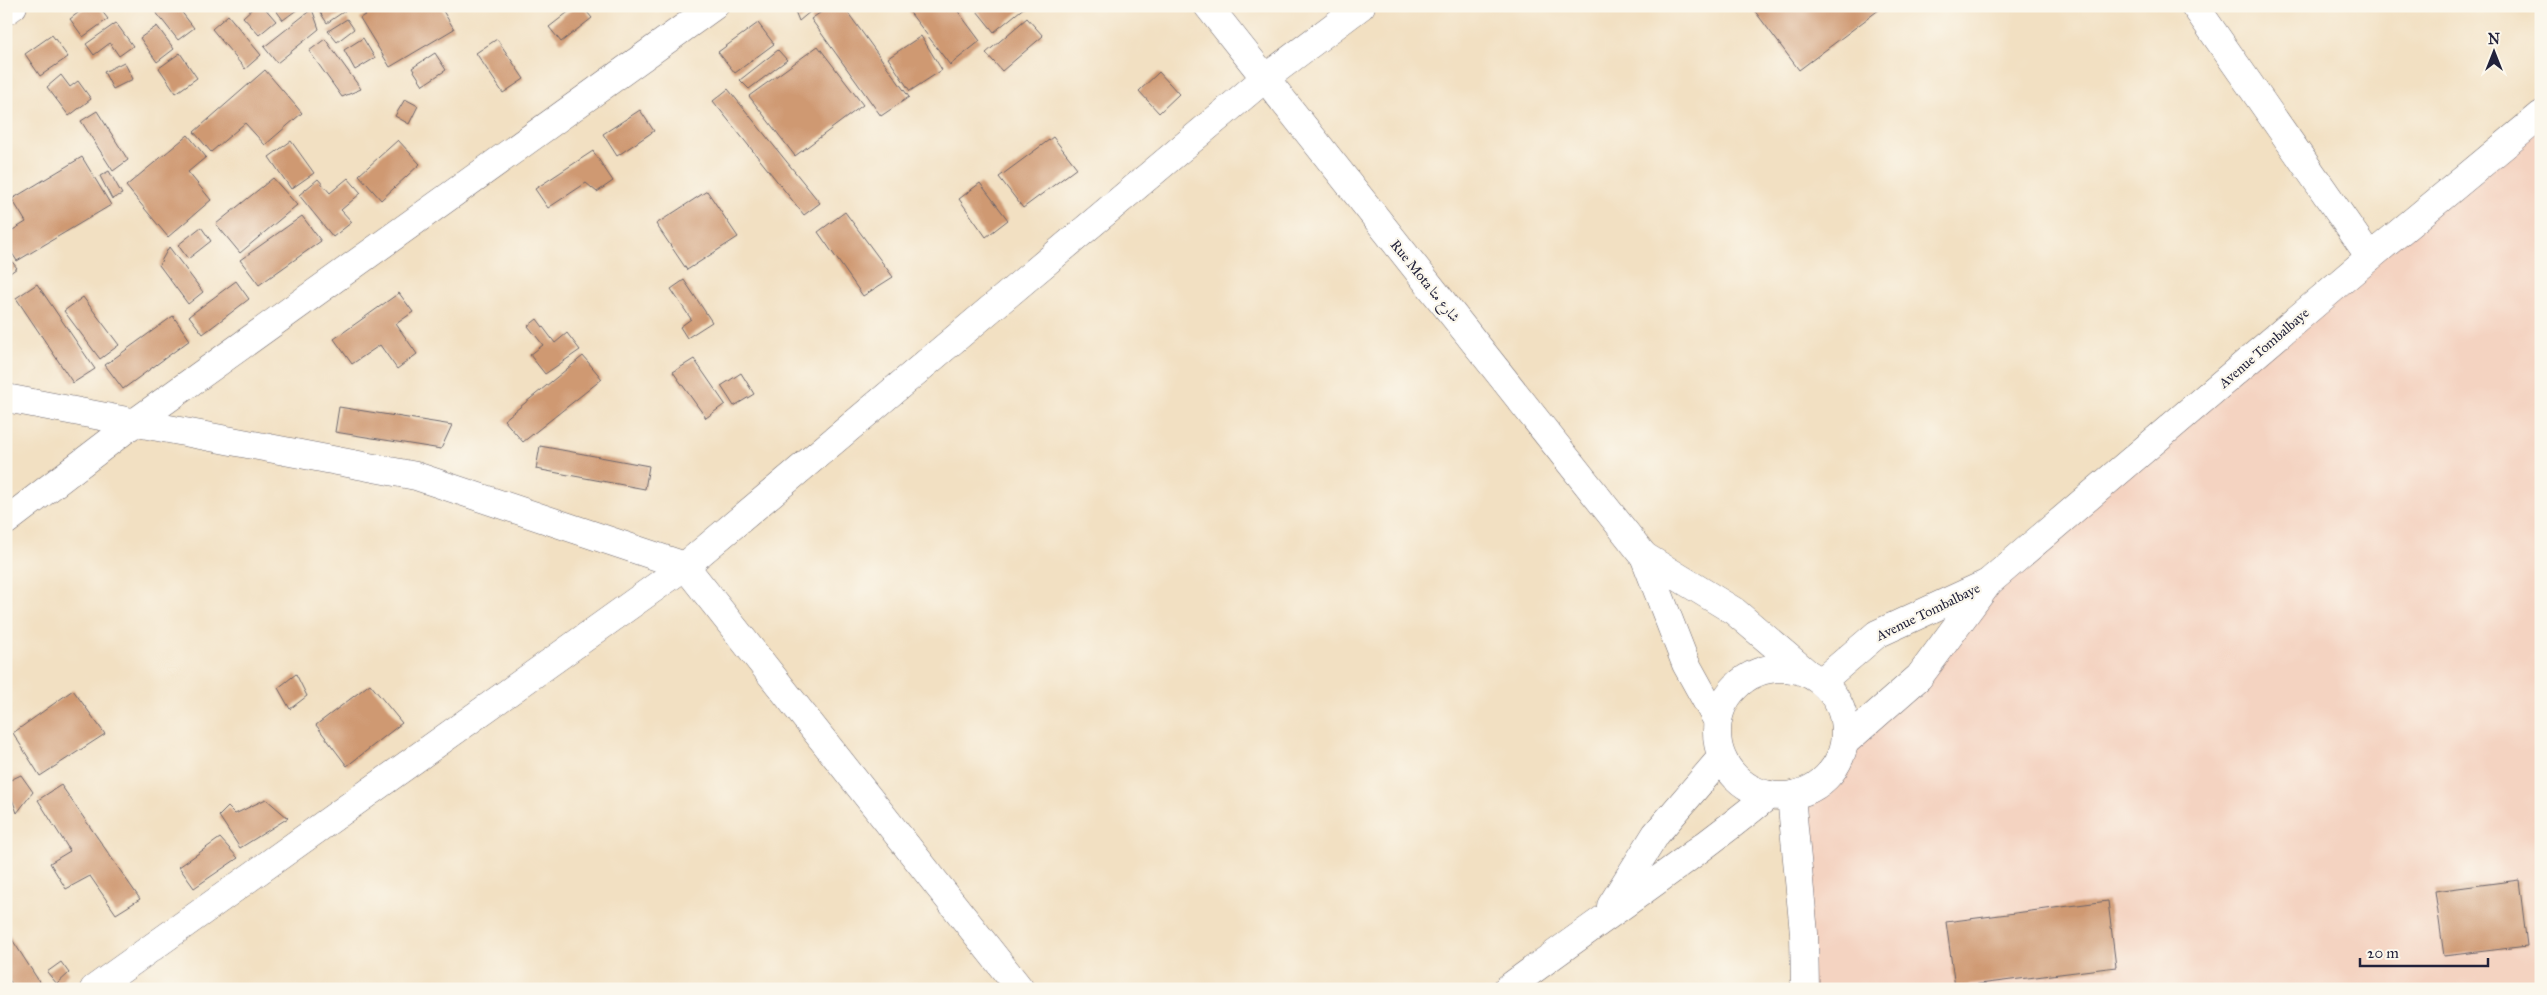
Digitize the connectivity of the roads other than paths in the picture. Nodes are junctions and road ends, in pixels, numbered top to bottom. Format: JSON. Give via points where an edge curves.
{"nodes":[{"id":1,"x":13,"y":6,"type":"edge"},
{"id":2,"x":714,"y":6,"type":"edge"},
{"id":3,"x":1208,"y":6,"type":"edge"},
{"id":4,"x":1361,"y":6,"type":"edge"},
{"id":5,"x":2195,"y":6,"type":"edge"},
{"id":6,"x":6,"y":12,"type":"edge"},
{"id":7,"x":1264,"y":79,"type":"junction"},
{"id":8,"x":2541,"y":115,"type":"edge"},
{"id":9,"x":2370,"y":257,"type":"junction"},
{"id":10,"x":6,"y":398,"type":"edge"},
{"id":11,"x":134,"y":422,"type":"junction"},
{"id":12,"x":6,"y":521,"type":"edge"},
{"id":13,"x":1644,"y":556,"type":"junction"},
{"id":14,"x":685,"y":566,"type":"junction"},
{"id":15,"x":1989,"y":582,"type":"junction"},
{"id":16,"x":1814,"y":677,"type":"junction"},
{"id":17,"x":1717,"y":720,"type":"junction"},
{"id":18,"x":1845,"y":742,"type":"junction"},
{"id":19,"x":1721,"y":758,"type":"junction"},
{"id":20,"x":1780,"y":796,"type":"junction"},
{"id":21,"x":1605,"y":916,"type":"junction"},
{"id":22,"x":94,"y":989,"type":"edge"},
{"id":23,"x":1020,"y":989,"type":"edge"},
{"id":24,"x":1507,"y":989,"type":"edge"},
{"id":25,"x":1805,"y":989,"type":"edge"}],
"edges":[{"from":1,"to":6,"type":"main road"},
{"from":2,"to":11,"type":"main road"},
{"from":3,"to":7,"type":"main road","name":"Rue Mota شارع متا"},
{"from":4,"to":7,"type":"main road"},
{"from":5,"to":9,"type":"main road"},
{"from":7,"to":13,"type":"main road","name":"Rue Mota شارع متا"},
{"from":7,"to":14,"type":"main road"},
{"from":8,"to":9,"type":"main road","name":"Avenue Tombalbaye"},
{"from":9,"to":15,"type":"main road","name":"Avenue Tombalbaye"},
{"from":10,"to":11,"type":"main road"},
{"from":11,"to":12,"type":"main road"},
{"from":11,"to":14,"type":"main road","via":[[416,476]]},
{"from":13,"to":16,"type":"main road","via":[[1734,611]]},
{"from":13,"to":17,"type":"main road","via":[[1686,664]]},
{"from":14,"to":22,"type":"main road"},
{"from":14,"to":23,"type":"main road"},
{"from":15,"to":16,"type":"main road","name":"Avenue Tombalbaye","via":[[1878,634]]},
{"from":15,"to":18,"type":"main road","name":"Avenue Tombalbaye","via":[[1919,677]]},
{"from":16,"to":17,"type":"main road","via":[[1789,668],[1769,669],[1751,675],[1734,686],[1723,702]]},
{"from":16,"to":18,"type":"main road","via":[[1834,694],[1842,708]]},
{"from":17,"to":19,"type":"main road","via":[[1716,740]]},
{"from":18,"to":20,"type":"main road","via":[[1836,767],[1817,786]]},
{"from":19,"to":20,"type":"main road","via":[[1732,776],[1749,788]]},
{"from":19,"to":21,"type":"main road","via":[[1656,834]]},
{"from":20,"to":21,"type":"main road"},
{"from":20,"to":25,"type":"main road","via":[[1804,933]]},
{"from":21,"to":24,"type":"main road"}]}
